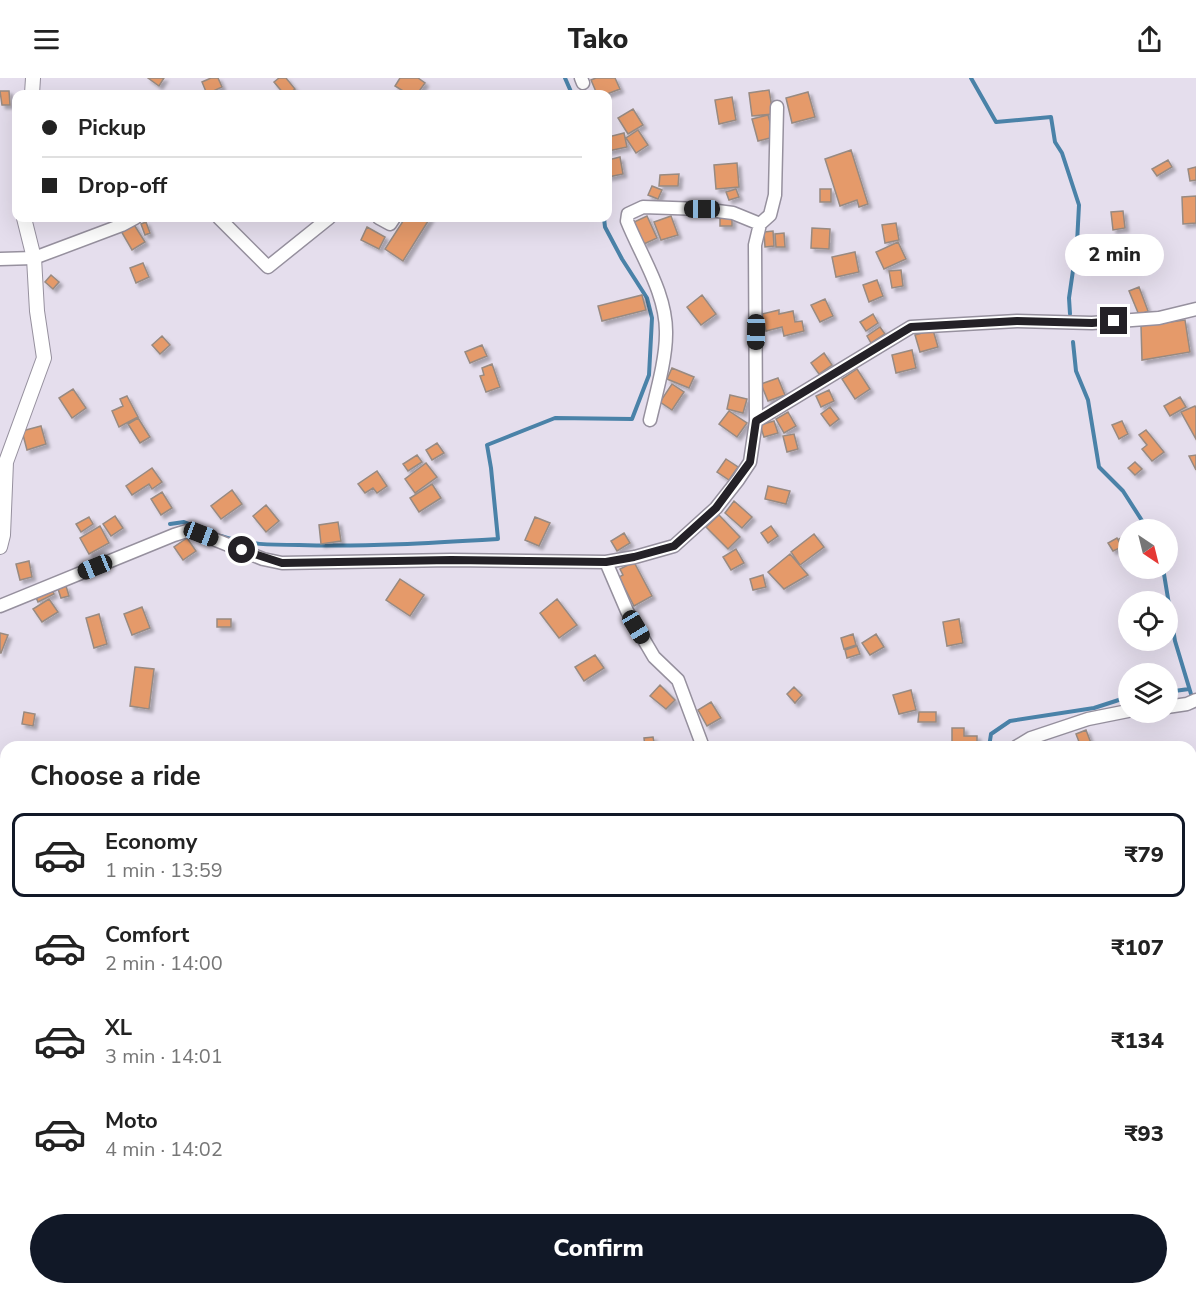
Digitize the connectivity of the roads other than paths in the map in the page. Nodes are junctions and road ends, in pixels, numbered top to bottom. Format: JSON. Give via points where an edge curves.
{"nodes":[{"id":1,"x":777,"y":107,"type":"dead end"},
{"id":2,"x":25,"y":222,"type":"edge"},
{"id":3,"x":128,"y":222,"type":"edge"},
{"id":4,"x":223,"y":222,"type":"edge"},
{"id":5,"x":325,"y":222,"type":"edge"},
{"id":6,"x":760,"y":224,"type":"junction"},
{"id":7,"x":34,"y":258,"type":"junction"},
{"id":8,"x":0,"y":259,"type":"edge"},
{"id":9,"x":1196,"y":309,"type":"edge"},
{"id":10,"x":650,"y":420,"type":"dead end"},
{"id":11,"x":756,"y":421,"type":"junction"},
{"id":12,"x":0,"y":548,"type":"edge"},
{"id":13,"x":606,"y":562,"type":"junction"},
{"id":14,"x":0,"y":606,"type":"edge"},
{"id":15,"x":1118,"y":713,"type":"edge"},
{"id":16,"x":701,"y":741,"type":"edge"},
{"id":17,"x":1026,"y":741,"type":"edge"}],
"edges":[{"from":1,"to":6,"type":"street","via":[[775,195],[770,215]]},
{"from":2,"to":7,"type":"street"},
{"from":3,"to":7,"type":"street"},
{"from":4,"to":5,"type":"street","via":[[268,267]]},
{"from":6,"to":10,"type":"street","via":[[733,213],[702,209],[643,207],[628,214],[627,221],[663,309],[666,334]]},
{"from":6,"to":11,"type":"street","via":[[755,244]]},
{"from":7,"to":8,"type":"street"},
{"from":7,"to":12,"type":"street","via":[[44,358],[6,462]]},
{"from":9,"to":11,"type":"street","via":[[1159,318],[1092,323],[1017,321],[911,327]]},
{"from":11,"to":13,"type":"street","via":[[750,462],[716,508],[674,546]]},
{"from":13,"to":14,"type":"street","via":[[282,563],[187,531]]},
{"from":13,"to":16,"type":"street","via":[[627,611],[654,657],[678,680]]},
{"from":15,"to":17,"type":"street"}]}
